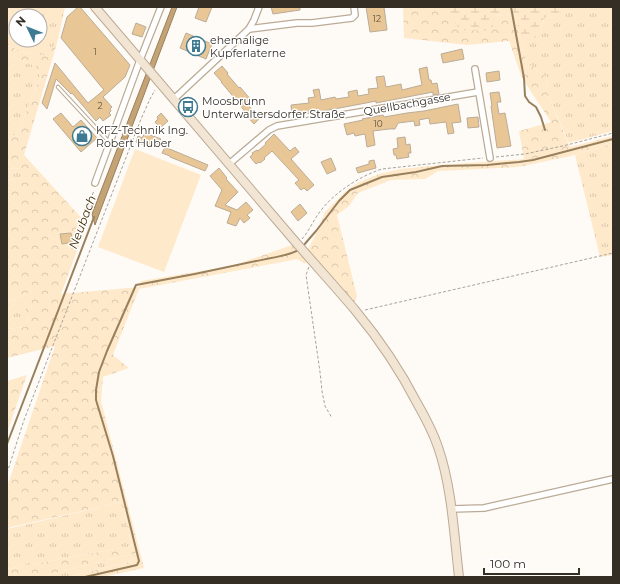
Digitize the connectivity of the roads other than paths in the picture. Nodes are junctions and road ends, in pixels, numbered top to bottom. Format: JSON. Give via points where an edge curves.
{"nodes":[{"id":1,"x":95,"y":7,"type":"edge"},
{"id":2,"x":161,"y":7,"type":"edge"},
{"id":3,"x":258,"y":7,"type":"edge"},
{"id":4,"x":354,"y":7,"type":"edge"},
{"id":5,"x":249,"y":29,"type":"junction"},
{"id":6,"x":143,"y":63,"type":"junction"},
{"id":7,"x":475,"y":69,"type":"dead end"},
{"id":8,"x":58,"y":88,"type":"dead end"},
{"id":9,"x":478,"y":92,"type":"junction"},
{"id":10,"x":174,"y":99,"type":"junction"},
{"id":11,"x":110,"y":143,"type":"junction"},
{"id":12,"x":490,"y":158,"type":"road end"},
{"id":13,"x":229,"y":164,"type":"junction"},
{"id":14,"x":95,"y":183,"type":"road end"},
{"id":15,"x":613,"y":479,"type":"edge"},
{"id":16,"x":451,"y":509,"type":"junction"},
{"id":17,"x":459,"y":577,"type":"edge"}],
"edges":[{"from":1,"to":6,"type":"main road"},
{"from":2,"to":6,"type":"street"},
{"from":3,"to":5,"type":"street"},
{"from":4,"to":5,"type":"street","via":[[355,15],[352,18]]},
{"from":5,"to":10,"type":"street"},
{"from":6,"to":10,"type":"main road"},
{"from":6,"to":11,"type":"street"},
{"from":7,"to":9,"type":"street"},
{"from":8,"to":11,"type":"lane"},
{"from":9,"to":12,"type":"street"},
{"from":9,"to":13,"type":"street","name":"Quellbachgasse","via":[[277,126]]},
{"from":10,"to":13,"type":"main road"},
{"from":11,"to":14,"type":"street"},
{"from":13,"to":16,"type":"main road","via":[[357,312],[409,387],[438,446]]},
{"from":15,"to":16,"type":"street","via":[[484,508]]},
{"from":16,"to":17,"type":"main road"}]}
